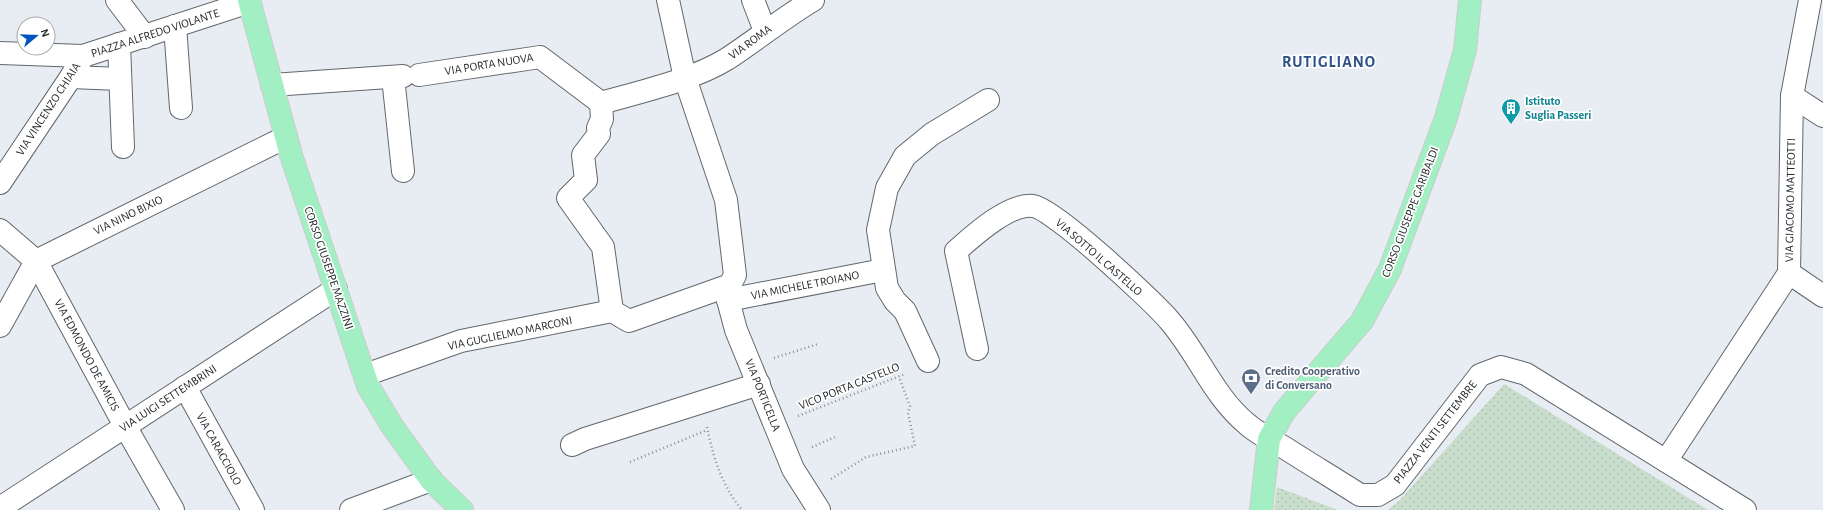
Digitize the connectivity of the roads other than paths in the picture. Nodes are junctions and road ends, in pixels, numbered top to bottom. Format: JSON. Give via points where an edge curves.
{"nodes":[{"id":1,"x":117,"y":0,"type":"edge"},
{"id":2,"x":668,"y":0,"type":"edge"},
{"id":3,"x":753,"y":0,"type":"edge"},
{"id":4,"x":813,"y":0,"type":"edge"},
{"id":5,"x":1470,"y":0,"type":"edge"},
{"id":6,"x":1810,"y":0,"type":"edge"},
{"id":7,"x":249,"y":1,"type":"edge"},
{"id":8,"x":175,"y":26,"type":"junction"},
{"id":9,"x":765,"y":31,"type":"junction"},
{"id":10,"x":145,"y":37,"type":"junction"},
{"id":11,"x":119,"y":44,"type":"junction"},
{"id":12,"x":0,"y":53,"type":"edge"},
{"id":13,"x":83,"y":56,"type":"junction"},
{"id":14,"x":405,"y":76,"type":"junction"},
{"id":15,"x":71,"y":77,"type":"junction"},
{"id":16,"x":685,"y":78,"type":"junction"},
{"id":17,"x":120,"y":80,"type":"junction"},
{"id":18,"x":272,"y":85,"type":"junction"},
{"id":19,"x":1792,"y":96,"type":"junction"},
{"id":20,"x":988,"y":100,"type":"dead end"},
{"id":21,"x":601,"y":103,"type":"junction"},
{"id":22,"x":181,"y":108,"type":"dead end"},
{"id":23,"x":1823,"y":116,"type":"edge"},
{"id":24,"x":286,"y":137,"type":"junction"},
{"id":25,"x":122,"y":147,"type":"dead end"},
{"id":26,"x":403,"y":171,"type":"dead end"},
{"id":27,"x":0,"y":183,"type":"edge"},
{"id":28,"x":0,"y":230,"type":"edge"},
{"id":29,"x":36,"y":261,"type":"junction"},
{"id":30,"x":883,"y":270,"type":"junction"},
{"id":31,"x":1789,"y":273,"type":"junction"},
{"id":32,"x":731,"y":287,"type":"junction"},
{"id":33,"x":336,"y":289,"type":"junction"},
{"id":34,"x":1823,"y":296,"type":"edge"},
{"id":35,"x":612,"y":311,"type":"junction"},
{"id":36,"x":0,"y":326,"type":"edge"},
{"id":37,"x":977,"y":349,"type":"dead end"},
{"id":38,"x":928,"y":360,"type":"road end"},
{"id":39,"x":365,"y":375,"type":"junction"},
{"id":40,"x":755,"y":375,"type":"junction"},
{"id":41,"x":185,"y":387,"type":"junction"},
{"id":42,"x":125,"y":426,"type":"junction"},
{"id":43,"x":1269,"y":439,"type":"junction"},
{"id":44,"x":572,"y":445,"type":"dead end"},
{"id":45,"x":1666,"y":461,"type":"junction"},
{"id":46,"x":431,"y":480,"type":"junction"},
{"id":47,"x":814,"y":501,"type":"edge"},
{"id":48,"x":0,"y":508,"type":"edge"},
{"id":49,"x":174,"y":510,"type":"edge"},
{"id":50,"x":253,"y":510,"type":"edge"},
{"id":51,"x":351,"y":510,"type":"edge"},
{"id":52,"x":462,"y":510,"type":"edge"},
{"id":53,"x":1261,"y":510,"type":"edge"},
{"id":54,"x":1745,"y":510,"type":"edge"}],
"edges":[{"from":1,"to":10,"type":"street"},
{"from":2,"to":16,"type":"street","name":"VIA PORTICELLA"},
{"from":3,"to":9,"type":"street"},
{"from":4,"to":9,"type":"street","name":"VIA ROMA"},
{"from":5,"to":43,"type":"main road","name":"CORSO GIUSEPPE GARIBALDI","via":[[1466,50],[1446,118],[1390,269],[1362,321],[1284,412]]},
{"from":6,"to":19,"type":"street","name":"VIA GIACOMO MATTEOTTI"},
{"from":7,"to":8,"type":"street","name":"PIAZZA ALFREDO VIOLANTE"},
{"from":7,"to":18,"type":"main road","name":"CORSO GIUSEPPE MAZZINI"},
{"from":8,"to":10,"type":"street","name":"PIAZZA ALFREDO VIOLANTE"},
{"from":8,"to":22,"type":"street"},
{"from":9,"to":16,"type":"street","name":"VIA ROMA","via":[[726,60]]},
{"from":10,"to":11,"type":"street","name":"PIAZZA ALFREDO VIOLANTE"},
{"from":11,"to":13,"type":"street","name":"PIAZZA ALFREDO VIOLANTE"},
{"from":11,"to":17,"type":"street"},
{"from":12,"to":13,"type":"street"},
{"from":13,"to":15,"type":"street","name":"VIA VINCENZO CHIAIA"},
{"from":14,"to":18,"type":"street","name":"VIA PORTA NUOVA"},
{"from":14,"to":21,"type":"street","name":"VIA PORTA NUOVA","via":[[540,57]]},
{"from":14,"to":26,"type":"street"},
{"from":15,"to":17,"type":"street"},
{"from":15,"to":27,"type":"street","name":"VIA VINCENZO CHIAIA"},
{"from":16,"to":21,"type":"street"},
{"from":16,"to":32,"type":"street","name":"VIA PORTICELLA","via":[[726,200]]},
{"from":17,"to":25,"type":"street"},
{"from":18,"to":24,"type":"main road","name":"CORSO GIUSEPPE MAZZINI"},
{"from":19,"to":23,"type":"street"},
{"from":19,"to":31,"type":"street","name":"VIA GIACOMO MATTEOTTI"},
{"from":20,"to":30,"type":"street","via":[[932,134],[904,156],[887,188],[878,230]]},
{"from":21,"to":35,"type":"street","via":[[602,119],[598,128],[599,134],[583,155],[586,180],[568,198],[603,247]]},
{"from":24,"to":29,"type":"street","name":"VIA NINO BIXIO"},
{"from":24,"to":33,"type":"main road","name":"CORSO GIUSEPPE MAZZINI"},
{"from":28,"to":29,"type":"street","name":"VIA EDMONDO DE AMICIS"},
{"from":29,"to":36,"type":"street"},
{"from":29,"to":42,"type":"street","name":"VIA EDMONDO DE AMICIS"},
{"from":30,"to":32,"type":"street","name":"VIA MICHELE TROIANO"},
{"from":30,"to":38,"type":"street","via":[[887,288],[905,311]]},
{"from":31,"to":34,"type":"street"},
{"from":31,"to":45,"type":"street","name":"VIA GIACOMO MATTEOTTI"},
{"from":32,"to":35,"type":"street","name":"VIA MICHELE TROIANO","via":[[629,321]]},
{"from":32,"to":40,"type":"street","name":"VIA PORTICELLA","via":[[736,330]]},
{"from":33,"to":39,"type":"main road","name":"CORSO GIUSEPPE MAZZINI"},
{"from":33,"to":41,"type":"street","name":"VIA LUIGI SETTEMBRINI"},
{"from":35,"to":39,"type":"street","name":"VIA GUGLIELMO MARCONI","via":[[460,341]]},
{"from":37,"to":43,"type":"street","name":"VIA SOTTO IL CASTELLO","via":[[956,251],[992,221],[1014,210],[1033,206],[1068,227],[1170,320],[1230,406],[1247,424]]},
{"from":39,"to":46,"type":"main road","name":"CORSO GIUSEPPE MAZZINI","via":[[368,386],[392,426]]},
{"from":40,"to":44,"type":"street","via":[[702,403]]},
{"from":40,"to":47,"type":"street","name":"VIA PORTICELLA","via":[[793,469]]},
{"from":41,"to":42,"type":"street","name":"VIA LUIGI SETTEMBRINI"},
{"from":41,"to":50,"type":"street","name":"VIA CARACCIOLO"},
{"from":42,"to":48,"type":"street","name":"VIA LUIGI SETTEMBRINI"},
{"from":42,"to":49,"type":"street","name":"VIA EDMONDO DE AMICIS"},
{"from":43,"to":45,"type":"street","name":"PIAZZA VENTI SETTEMBRE","via":[[1360,495],[1378,495],[1394,485],[1480,375],[1501,367],[1526,374]]},
{"from":43,"to":53,"type":"main road"},
{"from":45,"to":54,"type":"street","name":"PIAZZA VENTI SETTEMBRE"},
{"from":46,"to":51,"type":"street"},
{"from":46,"to":52,"type":"main road","name":"CORSO GIUSEPPE MAZZINI"}]}
